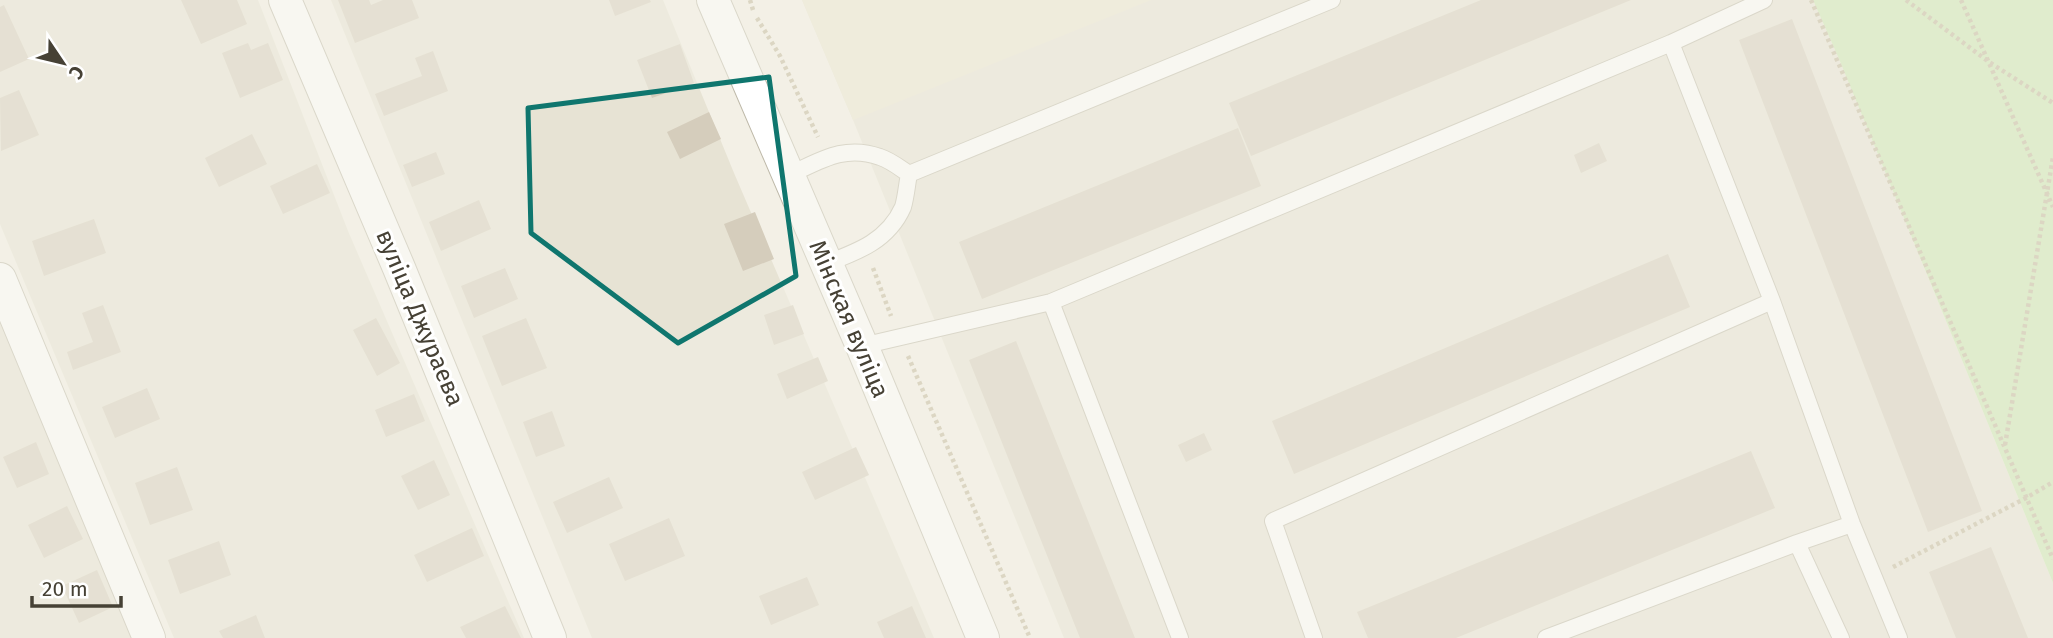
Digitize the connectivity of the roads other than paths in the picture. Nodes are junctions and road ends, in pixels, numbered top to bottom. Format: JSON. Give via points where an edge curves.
{"nodes":[{"id":1,"x":285,"y":0,"type":"edge"},
{"id":2,"x":713,"y":0,"type":"edge"},
{"id":3,"x":1332,"y":0,"type":"edge"},
{"id":4,"x":1764,"y":0,"type":"edge"},
{"id":5,"x":1671,"y":43,"type":"junction"},
{"id":6,"x":909,"y":174,"type":"junction"},
{"id":7,"x":789,"y":175,"type":"junction"},
{"id":8,"x":825,"y":264,"type":"junction"},
{"id":9,"x":0,"y":279,"type":"edge"},
{"id":10,"x":1772,"y":301,"type":"junction"},
{"id":11,"x":1051,"y":302,"type":"junction"},
{"id":12,"x":862,"y":346,"type":"junction"},
{"id":13,"x":1852,"y":524,"type":"junction"},
{"id":14,"x":1797,"y":543,"type":"junction"},
{"id":15,"x":149,"y":638,"type":"edge"},
{"id":16,"x":551,"y":638,"type":"edge"},
{"id":17,"x":983,"y":638,"type":"edge"},
{"id":18,"x":1180,"y":638,"type":"edge"},
{"id":19,"x":1314,"y":638,"type":"edge"},
{"id":20,"x":1546,"y":638,"type":"edge"},
{"id":21,"x":1841,"y":638,"type":"edge"},
{"id":22,"x":1899,"y":638,"type":"edge"}],
"edges":[{"from":1,"to":16,"type":"street","name":"вуліца Джураева"},
{"from":2,"to":7,"type":"street","name":"Мінская вуліца"},
{"from":3,"to":6,"type":"lane"},
{"from":4,"to":5,"type":"lane"},
{"from":5,"to":10,"type":"lane"},
{"from":5,"to":11,"type":"lane"},
{"from":6,"to":7,"type":"lane","via":[[881,157],[853,151]]},
{"from":6,"to":8,"type":"lane","via":[[903,206],[886,233],[866,248]]},
{"from":7,"to":8,"type":"street","name":"Мінская вуліца"},
{"from":8,"to":12,"type":"street","name":"Мінская вуліца"},
{"from":9,"to":15,"type":"street"},
{"from":10,"to":13,"type":"lane"},
{"from":10,"to":19,"type":"lane","via":[[1273,521]]},
{"from":11,"to":12,"type":"lane"},
{"from":11,"to":18,"type":"lane"},
{"from":12,"to":17,"type":"street","name":"Мінская вуліца"},
{"from":13,"to":14,"type":"lane"},
{"from":13,"to":22,"type":"lane"},
{"from":14,"to":20,"type":"lane"},
{"from":14,"to":21,"type":"lane"}]}
